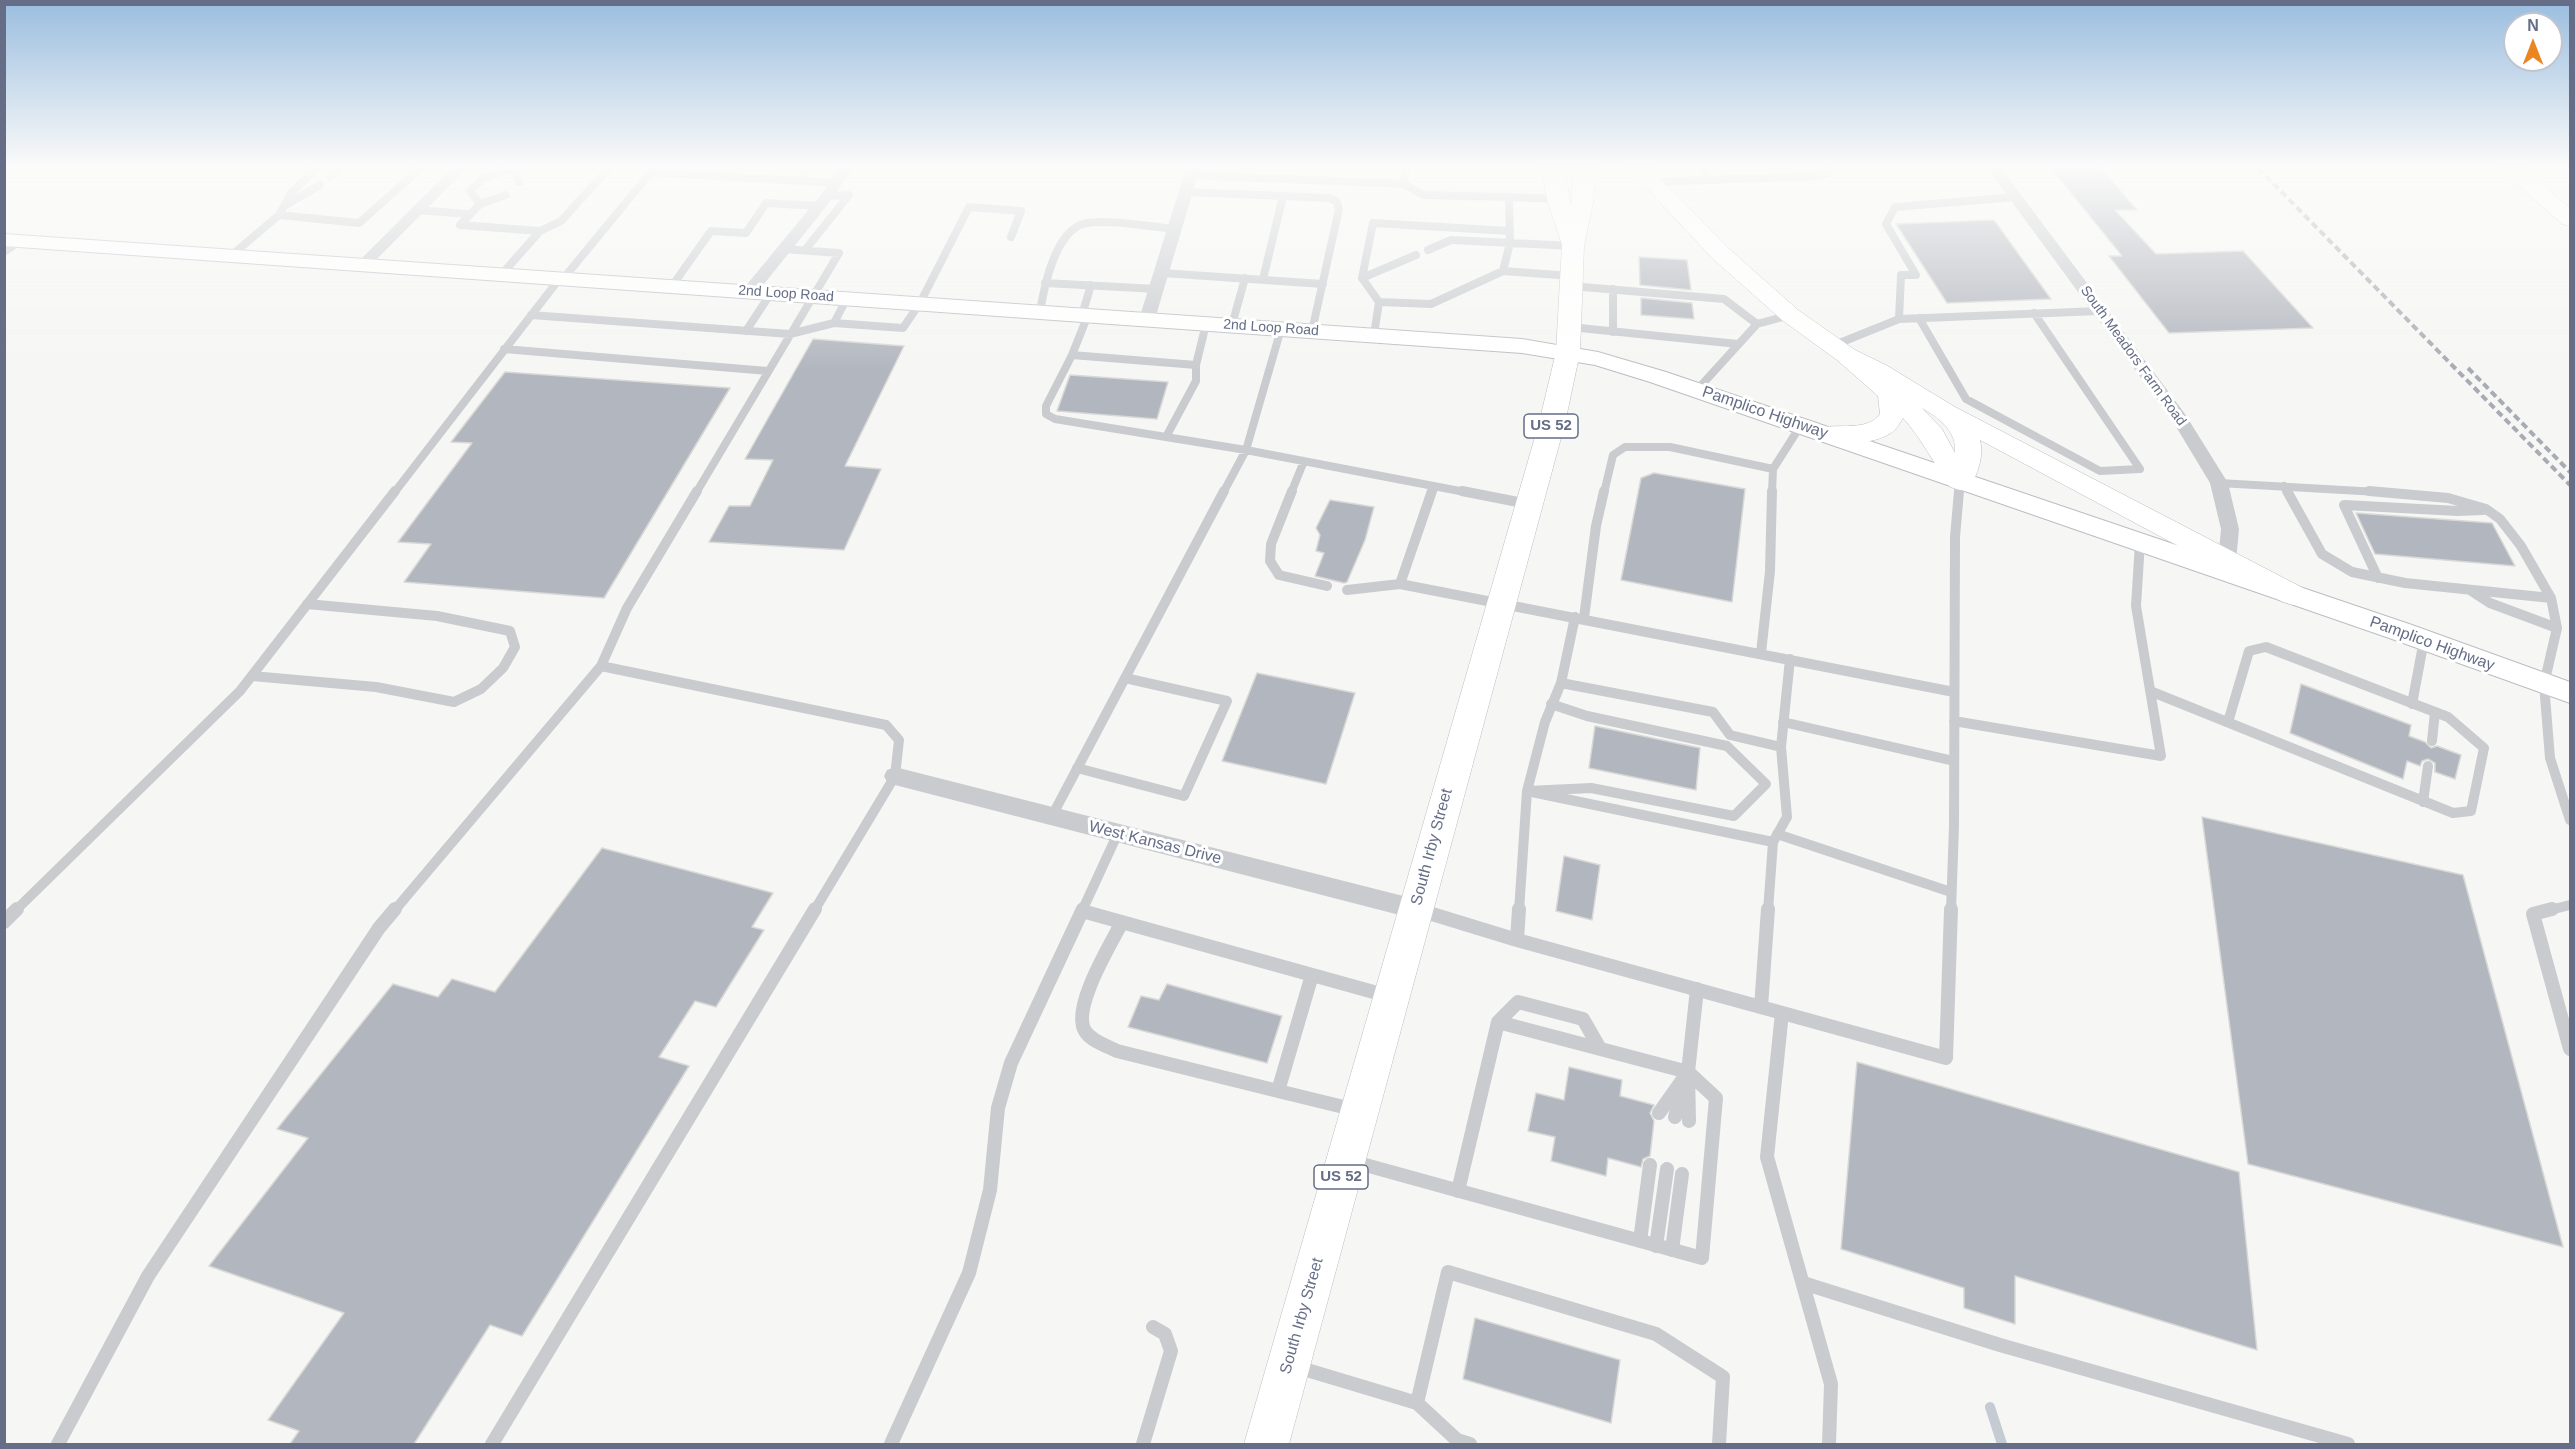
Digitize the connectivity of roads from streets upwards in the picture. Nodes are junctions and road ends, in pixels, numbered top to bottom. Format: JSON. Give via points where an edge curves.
{"nodes":[{"id":1,"x":391,"y":236,"type":"edge"},
{"id":2,"x":794,"y":236,"type":"edge"},
{"id":3,"x":1173,"y":236,"type":"edge"},
{"id":4,"x":1570,"y":236,"type":"edge"},
{"id":5,"x":1575,"y":236,"type":"edge"},
{"id":6,"x":1703,"y":236,"type":"edge"},
{"id":7,"x":2044,"y":236,"type":"edge"},
{"id":8,"x":10,"y":244,"type":"edge"},
{"id":9,"x":1573,"y":246,"type":"junction"},
{"id":10,"x":363,"y":265,"type":"junction"},
{"id":11,"x":760,"y":292,"type":"junction"},
{"id":12,"x":1147,"y":319,"type":"junction"},
{"id":13,"x":1839,"y":351,"type":"junction"},
{"id":14,"x":1568,"y":352,"type":"junction"},
{"id":15,"x":1891,"y":396,"type":"junction"},
{"id":16,"x":1949,"y":413,"type":"junction"},
{"id":17,"x":1828,"y":434,"type":"junction"},
{"id":18,"x":1960,"y":481,"type":"junction"},
{"id":19,"x":2227,"y":562,"type":"junction"},
{"id":20,"x":2293,"y":595,"type":"junction"},
{"id":21,"x":2571,"y":693,"type":"edge"},
{"id":22,"x":894,"y":776,"type":"road end"},
{"id":23,"x":1415,"y":909,"type":"junction"},
{"id":24,"x":1266,"y":1444,"type":"edge"}],
"edges":[{"from":1,"to":10,"type":"street"},
{"from":2,"to":11,"type":"street"},
{"from":3,"to":12,"type":"street"},
{"from":4,"to":9,"type":"main road","name":"South Irby Street","number":"US 52"},
{"from":5,"to":9,"type":"main road","name":"South Irby Street","number":"US 52"},
{"from":6,"to":13,"type":"main road","name":"Pamplico Highway","via":[[1790,315]]},
{"from":7,"to":19,"type":"street","name":"South Meadors Farm Road","via":[[2179,418],[2219,483],[2230,529]]},
{"from":8,"to":10,"type":"main road","name":"2nd Loop Road"},
{"from":9,"to":14,"type":"main road","name":"South Irby Street","number":"US 52"},
{"from":10,"to":11,"type":"main road","name":"2nd Loop Road"},
{"from":11,"to":12,"type":"main road","name":"2nd Loop Road"},
{"from":12,"to":14,"type":"main road","name":"2nd Loop Road"},
{"from":13,"to":15,"type":"main road","name":"Pamplico Highway"},
{"from":13,"to":16,"type":"main road","name":"Pamplico Highway","via":[[1865,362]]},
{"from":14,"to":17,"type":"main road","name":"Pamplico Highway"},
{"from":14,"to":23,"type":"main road","name":"South Irby Street","number":"US 52","via":[[1552,423]]},
{"from":15,"to":17,"type":"main road","via":[[1893,414],[1884,427],[1868,433]]},
{"from":15,"to":18,"type":"main road","name":"Pamplico Highway","via":[[1933,435]]},
{"from":16,"to":18,"type":"main road","name":"Pamplico Highway","via":[[1964,431],[1970,448],[1969,463]]},
{"from":16,"to":19,"type":"main road","name":"Pamplico Highway"},
{"from":17,"to":18,"type":"main road","name":"Pamplico Highway"},
{"from":18,"to":20,"type":"main road","name":"Pamplico Highway"},
{"from":19,"to":20,"type":"main road","name":"Pamplico Highway"},
{"from":20,"to":21,"type":"main road","name":"Pamplico Highway"},
{"from":22,"to":23,"type":"street","name":"West Kansas Drive"},
{"from":23,"to":24,"type":"main road","name":"South Irby Street","number":"US 52"}]}
